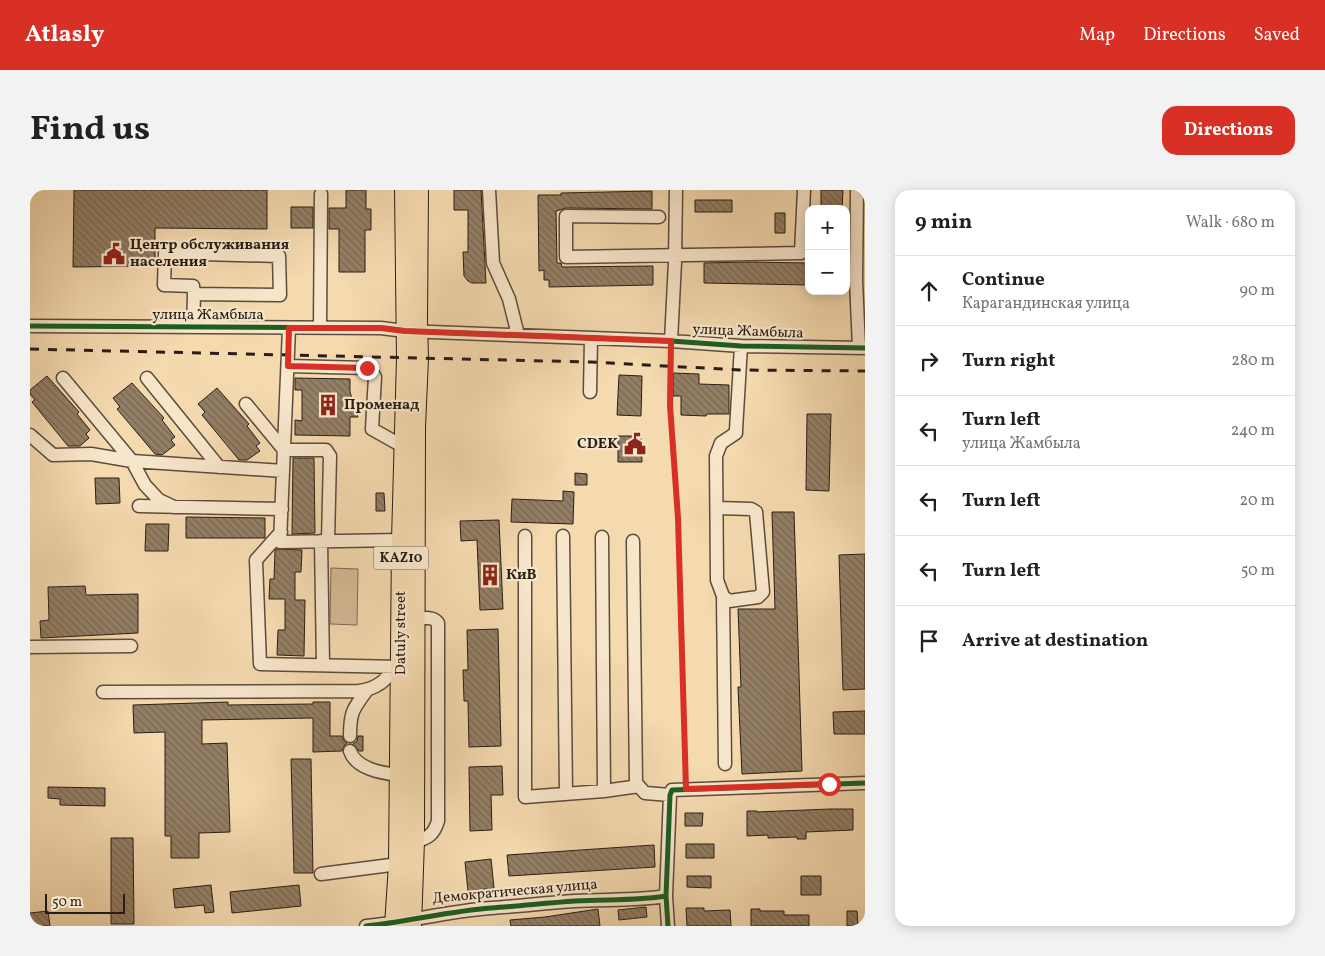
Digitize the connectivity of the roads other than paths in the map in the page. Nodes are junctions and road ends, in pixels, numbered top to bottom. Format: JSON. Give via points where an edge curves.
{"nodes":[{"id":1,"x":404,"y":190,"type":"edge"},
{"id":2,"x":419,"y":190,"type":"edge"},
{"id":3,"x":489,"y":190,"type":"edge"},
{"id":4,"x":676,"y":190,"type":"edge"},
{"id":5,"x":804,"y":190,"type":"edge"},
{"id":6,"x":857,"y":190,"type":"edge"},
{"id":7,"x":321,"y":194,"type":"dead end"},
{"id":8,"x":659,"y":217,"type":"dead end"},
{"id":9,"x":805,"y":253,"type":"edge"},
{"id":10,"x":851,"y":254,"type":"edge"},
{"id":11,"x":675,"y":256,"type":"junction"},
{"id":12,"x":860,"y":280,"type":"edge"},
{"id":13,"x":194,"y":294,"type":"junction"},
{"id":14,"x":30,"y":326,"type":"edge"},
{"id":15,"x":193,"y":327,"type":"junction"},
{"id":16,"x":289,"y":328,"type":"junction"},
{"id":17,"x":320,"y":328,"type":"junction"},
{"id":18,"x":412,"y":332,"type":"junction"},
{"id":19,"x":518,"y":335,"type":"junction"},
{"id":20,"x":590,"y":338,"type":"junction"},
{"id":21,"x":671,"y":341,"type":"junction"},
{"id":22,"x":741,"y":346,"type":"junction"},
{"id":23,"x":862,"y":348,"type":"edge"},
{"id":24,"x":288,"y":366,"type":"junction"},
{"id":25,"x":63,"y":378,"type":"dead end"},
{"id":26,"x":147,"y":378,"type":"dead end"},
{"id":27,"x":590,"y":392,"type":"dead end"},
{"id":28,"x":246,"y":404,"type":"dead end"},
{"id":29,"x":30,"y":435,"type":"edge"},
{"id":30,"x":404,"y":447,"type":"junction"},
{"id":31,"x":284,"y":450,"type":"junction"},
{"id":32,"x":132,"y":460,"type":"junction"},
{"id":33,"x":219,"y":467,"type":"junction"},
{"id":34,"x":283,"y":470,"type":"junction"},
{"id":35,"x":139,"y":506,"type":"dead end"},
{"id":36,"x":174,"y":507,"type":"junction"},
{"id":37,"x":717,"y":508,"type":"junction"},
{"id":38,"x":282,"y":509,"type":"junction"},
{"id":39,"x":280,"y":532,"type":"junction"},
{"id":40,"x":525,"y":536,"type":"dead end"},
{"id":41,"x":563,"y":536,"type":"dead end"},
{"id":42,"x":602,"y":537,"type":"dead end"},
{"id":43,"x":401,"y":540,"type":"junction"},
{"id":44,"x":325,"y":541,"type":"junction"},
{"id":45,"x":633,"y":541,"type":"dead end"},
{"id":46,"x":723,"y":596,"type":"junction"},
{"id":47,"x":416,"y":618,"type":"junction"},
{"id":48,"x":131,"y":646,"type":"dead end"},
{"id":49,"x":30,"y":648,"type":"edge"},
{"id":50,"x":322,"y":665,"type":"junction"},
{"id":51,"x":397,"y":667,"type":"junction"},
{"id":52,"x":367,"y":690,"type":"junction"},
{"id":53,"x":103,"y":692,"type":"dead end"},
{"id":54,"x":350,"y":736,"type":"dead end"},
{"id":55,"x":350,"y":751,"type":"dead end"},
{"id":56,"x":725,"y":764,"type":"dead end"},
{"id":57,"x":398,"y":775,"type":"junction"},
{"id":58,"x":865,"y":783,"type":"edge"},
{"id":59,"x":639,"y":786,"type":"junction"},
{"id":60,"x":604,"y":791,"type":"junction"},
{"id":61,"x":671,"y":793,"type":"junction"},
{"id":62,"x":566,"y":794,"type":"junction"},
{"id":63,"x":415,"y":840,"type":"junction"},
{"id":64,"x":406,"y":863,"type":"junction"},
{"id":65,"x":322,"y":874,"type":"dead end"},
{"id":66,"x":666,"y":896,"type":"junction"},
{"id":67,"x":412,"y":923,"type":"edge"},
{"id":68,"x":394,"y":925,"type":"edge"},
{"id":69,"x":366,"y":926,"type":"edge"},
{"id":70,"x":668,"y":926,"type":"edge"}],
"edges":[{"from":1,"to":18,"type":"highway","name":"Datuly street","number":"KAZ10"},
{"from":2,"to":18,"type":"highway","name":"Datuly street","number":"KAZ10"},
{"from":3,"to":19,"type":"street","via":[[492,264],[509,299]]},
{"from":4,"to":11,"type":"street"},
{"from":5,"to":9,"type":"street"},
{"from":6,"to":10,"type":"street"},
{"from":7,"to":17,"type":"street"},
{"from":8,"to":11,"type":"street","via":[[566,216],[566,257]]},
{"from":9,"to":11,"type":"street"},
{"from":10,"to":12,"type":"street"},
{"from":11,"to":21,"type":"street"},
{"from":12,"to":23,"type":"street"},
{"from":13,"to":13,"type":"street","via":[[280,295],[279,256],[164,253],[164,285],[192,286]]},
{"from":13,"to":15,"type":"street"},
{"from":14,"to":15,"type":"street","name":"улица Жамбыла"},
{"from":15,"to":16,"type":"street","name":"улица Жамбыла"},
{"from":16,"to":17,"type":"street","name":"улица Жамбыла"},
{"from":16,"to":24,"type":"street"},
{"from":17,"to":18,"type":"street","name":"улица Жамбыла","via":[[381,328]]},
{"from":18,"to":19,"type":"street","name":"улица Жамбыла"},
{"from":18,"to":30,"type":"highway","name":"Datuly street","number":"KAZ10","via":[[406,358]]},
{"from":18,"to":47,"type":"highway","name":"Datuly street","number":"KAZ10"},
{"from":19,"to":20,"type":"street","name":"улица Жамбыла"},
{"from":20,"to":21,"type":"street","name":"улица Жамбыла"},
{"from":20,"to":27,"type":"street"},
{"from":21,"to":22,"type":"street","name":"улица Жамбыла"},
{"from":22,"to":23,"type":"street","name":"улица Жамбыла"},
{"from":22,"to":37,"type":"street","via":[[736,433],[721,443],[716,456]]},
{"from":24,"to":30,"type":"street","via":[[367,368],[374,377],[372,429]]},
{"from":24,"to":31,"type":"street"},
{"from":25,"to":32,"type":"street"},
{"from":26,"to":33,"type":"street"},
{"from":28,"to":31,"type":"street"},
{"from":29,"to":32,"type":"street","via":[[53,455],[91,454]]},
{"from":30,"to":43,"type":"highway","name":"Datuly street","number":"KAZ10"},
{"from":31,"to":34,"type":"street"},
{"from":31,"to":44,"type":"street","via":[[326,450],[330,456]]},
{"from":32,"to":33,"type":"street"},
{"from":32,"to":36,"type":"street","via":[[144,485],[159,500]]},
{"from":33,"to":34,"type":"street"},
{"from":34,"to":38,"type":"street"},
{"from":35,"to":36,"type":"street"},
{"from":36,"to":38,"type":"street"},
{"from":37,"to":46,"type":"street","via":[[718,580]]},
{"from":37,"to":46,"type":"street","via":[[756,512],[763,592],[758,598],[729,601]]},
{"from":38,"to":39,"type":"street"},
{"from":39,"to":44,"type":"street","via":[[280,542]]},
{"from":39,"to":50,"type":"street","via":[[256,560],[260,664]]},
{"from":40,"to":62,"type":"street","via":[[526,797]]},
{"from":41,"to":62,"type":"street"},
{"from":42,"to":60,"type":"street"},
{"from":43,"to":44,"type":"street"},
{"from":43,"to":51,"type":"highway","name":"Datuly street","number":"KAZ10"},
{"from":44,"to":50,"type":"street"},
{"from":45,"to":59,"type":"street","via":[[636,783]]},
{"from":46,"to":56,"type":"street"},
{"from":47,"to":63,"type":"highway","name":"Datuly street","number":"KAZ10"},
{"from":47,"to":63,"type":"street","via":[[431,618],[438,623],[440,710],[438,821],[429,837]]},
{"from":48,"to":49,"type":"street"},
{"from":50,"to":51,"type":"street"},
{"from":51,"to":52,"type":"street","via":[[384,682]]},
{"from":51,"to":57,"type":"highway","name":"Datuly street","number":"KAZ10"},
{"from":52,"to":53,"type":"street"},
{"from":52,"to":54,"type":"street","via":[[354,708]]},
{"from":55,"to":57,"type":"street","via":[[352,758],[369,768]]},
{"from":57,"to":64,"type":"highway","name":"Datuly street","number":"KAZ10"},
{"from":58,"to":61,"type":"street","via":[[686,789]]},
{"from":59,"to":60,"type":"street"},
{"from":59,"to":61,"type":"street","via":[[645,793]]},
{"from":60,"to":62,"type":"street"},
{"from":61,"to":66,"type":"street"},
{"from":63,"to":64,"type":"highway","name":"Datuly street","number":"KAZ10"},
{"from":64,"to":65,"type":"street"},
{"from":64,"to":67,"type":"highway","name":"Datuly street","number":"KAZ10"},
{"from":64,"to":68,"type":"highway","name":"Datuly street","number":"KAZ10"},
{"from":66,"to":67,"type":"street","name":"Демократическая улица","via":[[453,912]]},
{"from":66,"to":70,"type":"street"},
{"from":67,"to":68,"type":"street","name":"Демократическая улица"},
{"from":68,"to":69,"type":"street","name":"Демократическая улица"}]}
